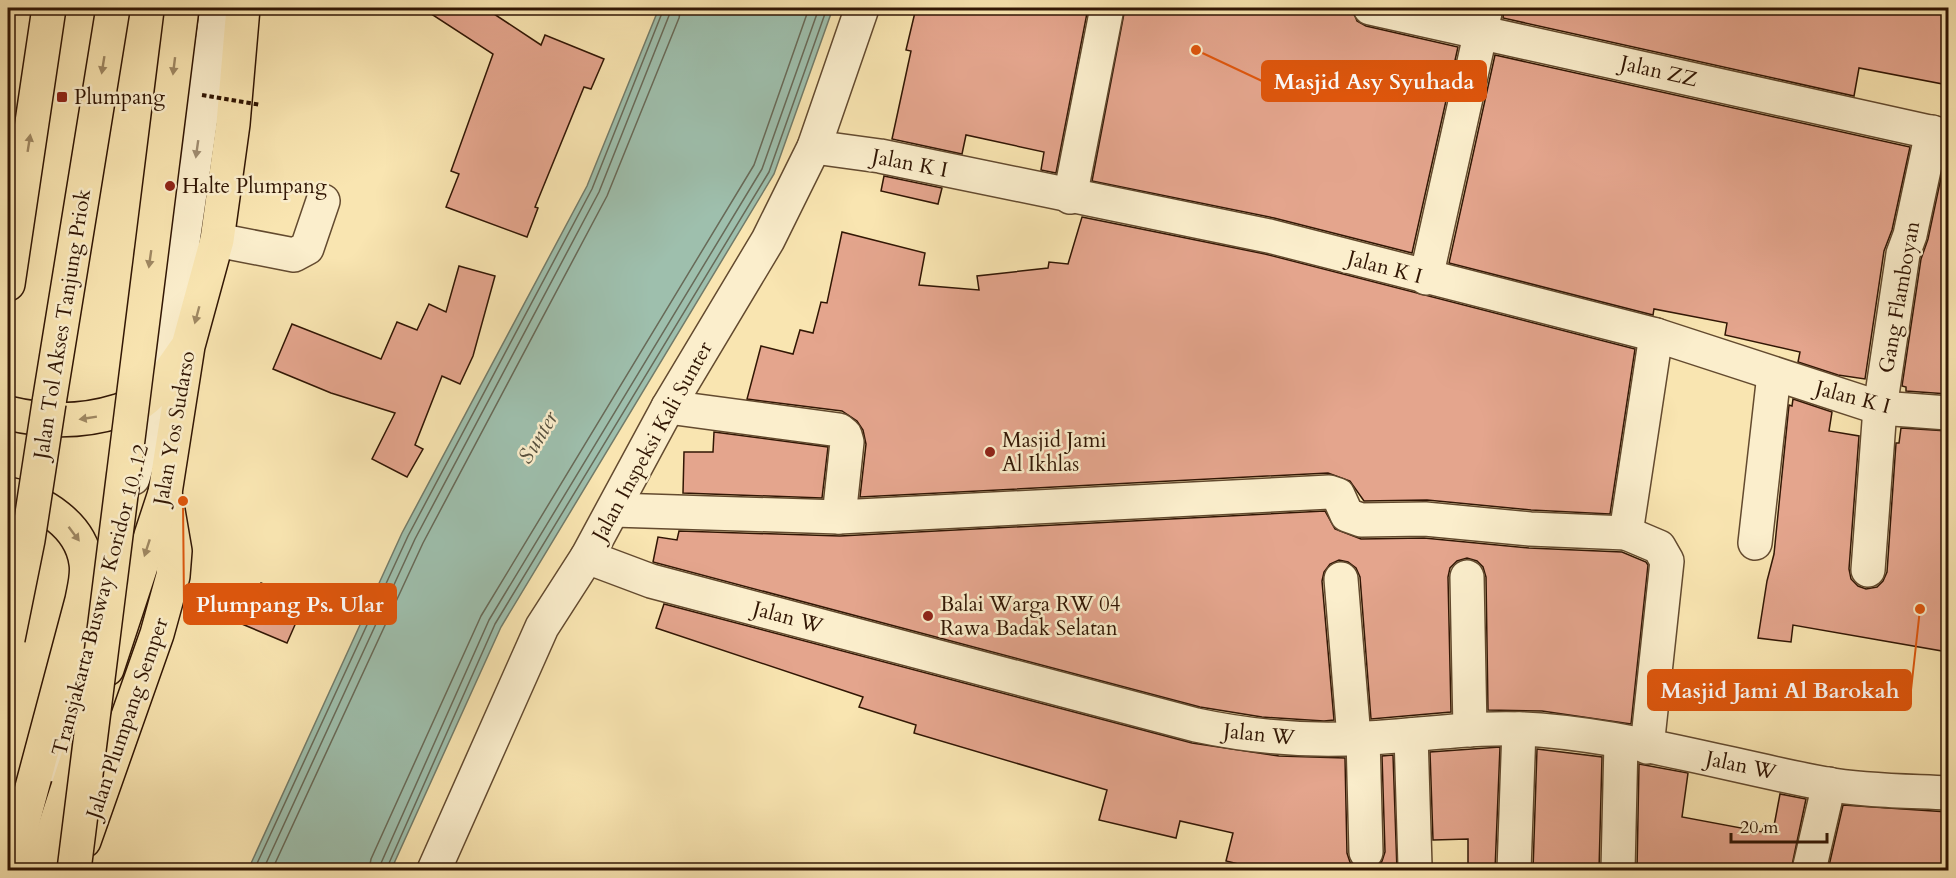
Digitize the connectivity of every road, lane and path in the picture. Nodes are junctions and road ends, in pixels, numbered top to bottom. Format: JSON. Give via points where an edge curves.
{"nodes":[{"id":1,"x":49,"y":8,"type":"edge"},
{"id":2,"x":113,"y":8,"type":"edge"},
{"id":3,"x":182,"y":8,"type":"edge"},
{"id":4,"x":217,"y":8,"type":"edge"},
{"id":5,"x":243,"y":8,"type":"edge"},
{"id":6,"x":862,"y":8,"type":"edge"},
{"id":7,"x":1107,"y":8,"type":"edge"},
{"id":8,"x":1370,"y":8,"type":"edge"},
{"id":9,"x":1483,"y":20,"type":"edge"},
{"id":10,"x":197,"y":95,"type":"dead end"},
{"id":11,"x":261,"y":105,"type":"dead end"},
{"id":12,"x":1940,"y":134,"type":"edge"},
{"id":13,"x":814,"y":147,"type":"junction"},
{"id":14,"x":1070,"y":197,"type":"junction"},
{"id":15,"x":323,"y":201,"type":"dead end"},
{"id":16,"x":217,"y":240,"type":"junction"},
{"id":17,"x":1426,"y":278,"type":"junction"},
{"id":18,"x":8,"y":284,"type":"edge"},
{"id":19,"x":1656,"y":335,"type":"junction"},
{"id":20,"x":188,"y":346,"type":"junction"},
{"id":21,"x":1774,"y":374,"type":"junction"},
{"id":22,"x":159,"y":386,"type":"junction"},
{"id":23,"x":668,"y":407,"type":"junction"},
{"id":24,"x":1880,"y":408,"type":"junction"},
{"id":25,"x":8,"y":413,"type":"edge"},
{"id":26,"x":1948,"y":413,"type":"edge"},
{"id":27,"x":165,"y":493,"type":"junction"},
{"id":28,"x":8,"y":494,"type":"edge"},
{"id":29,"x":614,"y":510,"type":"junction"},
{"id":30,"x":839,"y":517,"type":"junction"},
{"id":31,"x":1626,"y":533,"type":"junction"},
{"id":32,"x":1755,"y":543,"type":"dead end"},
{"id":33,"x":587,"y":557,"type":"junction"},
{"id":34,"x":1868,"y":570,"type":"dead end"},
{"id":35,"x":1467,"y":577,"type":"dead end"},
{"id":36,"x":1341,"y":579,"type":"dead end"},
{"id":37,"x":8,"y":639,"type":"edge"},
{"id":38,"x":1519,"y":729,"type":"junction"},
{"id":39,"x":1470,"y":730,"type":"junction"},
{"id":40,"x":1411,"y":735,"type":"junction"},
{"id":41,"x":1359,"y":738,"type":"junction"},
{"id":42,"x":1634,"y":744,"type":"junction"},
{"id":43,"x":1829,"y":784,"type":"junction"},
{"id":44,"x":1948,"y":793,"type":"edge"},
{"id":45,"x":1366,"y":852,"type":"dead end"},
{"id":46,"x":1415,"y":866,"type":"dead end"},
{"id":47,"x":10,"y":870,"type":"edge"},
{"id":48,"x":26,"y":870,"type":"edge"},
{"id":49,"x":41,"y":870,"type":"edge"},
{"id":50,"x":74,"y":870,"type":"edge"},
{"id":51,"x":434,"y":870,"type":"edge"},
{"id":52,"x":1514,"y":870,"type":"edge"},
{"id":53,"x":1618,"y":870,"type":"edge"},
{"id":54,"x":1809,"y":870,"type":"edge"}],
"edges":[{"from":18,"to":1,"type":"main road","one_way":true},
{"from":2,"to":37,"type":"main road","name":"Jalan Tol Akses Tanjung Priok","one_way":true,"bridge":true,"via":[[28,540]]},
{"from":3,"to":50,"type":"main road","one_way":true,"bridge":true},
{"from":4,"to":22,"type":"street","name":"Transjakarta Busway Koridor 10, 12","one_way":true},
{"from":5,"to":16,"type":"main road","name":"Jalan Yos Sudarso"},
{"from":6,"to":13,"type":"street","name":"Jalan Inspeksi Kali Sunter"},
{"from":7,"to":14,"type":"street"},
{"from":8,"to":9,"type":"street","name":"Jalan ZZ"},
{"from":9,"to":12,"type":"street","name":"Jalan ZZ"},
{"from":9,"to":17,"type":"street"},
{"from":10,"to":11,"type":"path","bridge":true},
{"from":12,"to":24,"type":"street","name":"Gang Flamboyan","via":[[1903,254]]},
{"from":13,"to":14,"type":"street","name":"Jalan K I","via":[[880,156]]},
{"from":13,"to":23,"type":"street","name":"Jalan Inspeksi Kali Sunter","via":[[768,240]]},
{"from":14,"to":17,"type":"street","name":"Jalan K I","via":[[1269,236]]},
{"from":15,"to":16,"type":"street","via":[[307,248],[294,255]]},
{"from":16,"to":20,"type":"main road","name":"Jalan Yos Sudarso","one_way":true},
{"from":17,"to":19,"type":"street","name":"Jalan K I"},
{"from":19,"to":21,"type":"street","name":"Jalan K I"},
{"from":19,"to":31,"type":"street"},
{"from":20,"to":22,"type":"main road"},
{"from":20,"to":27,"type":"main road","name":"Jalan Yos Sudarso"},
{"from":21,"to":24,"type":"street","name":"Jalan K I"},
{"from":21,"to":32,"type":"street"},
{"from":22,"to":25,"type":"main road","one_way":true,"via":[[138,404],[103,415],[38,420]]},
{"from":22,"to":48,"type":"street","name":"Transjakarta Busway Koridor 10, 12"},
{"from":23,"to":29,"type":"street","name":"Jalan Inspeksi Kali Sunter"},
{"from":23,"to":30,"type":"street","via":[[839,430],[847,442]]},
{"from":24,"to":26,"type":"street","name":"Jalan K I"},
{"from":24,"to":34,"type":"street","name":"Gang Flamboyan"},
{"from":27,"to":49,"type":"main road","name":"Jalan Yos Sudarso","one_way":true},
{"from":27,"to":50,"type":"main road","name":"Jalan Plumpang Semper","via":[[175,551],[173,576],[157,634]]},
{"from":28,"to":47,"type":"main road","one_way":true,"via":[[29,500],[66,523],[81,543],[87,565],[82,600]]},
{"from":29,"to":30,"type":"street"},
{"from":29,"to":33,"type":"street","name":"Jalan Inspeksi Kali Sunter"},
{"from":30,"to":31,"type":"street","via":[[1329,492],[1338,495],[1347,515],[1361,520],[1425,519]]},
{"from":31,"to":42,"type":"street","via":[[1659,547],[1667,561]]},
{"from":33,"to":41,"type":"street","name":"Jalan W","via":[[651,580],[1196,725],[1294,739]]},
{"from":33,"to":51,"type":"street","name":"Jalan Inspeksi Kali Sunter","via":[[542,627]]},
{"from":35,"to":39,"type":"street"},
{"from":36,"to":41,"type":"street"},
{"from":38,"to":39,"type":"street","name":"Jalan W"},
{"from":38,"to":42,"type":"street","name":"Jalan W"},
{"from":38,"to":52,"type":"street"},
{"from":39,"to":40,"type":"street","name":"Jalan W"},
{"from":40,"to":41,"type":"street","name":"Jalan W"},
{"from":40,"to":46,"type":"street"},
{"from":41,"to":45,"type":"street"},
{"from":42,"to":43,"type":"street","name":"Jalan W"},
{"from":42,"to":53,"type":"street"},
{"from":43,"to":44,"type":"street","name":"Jalan W"},
{"from":43,"to":54,"type":"street"}]}
